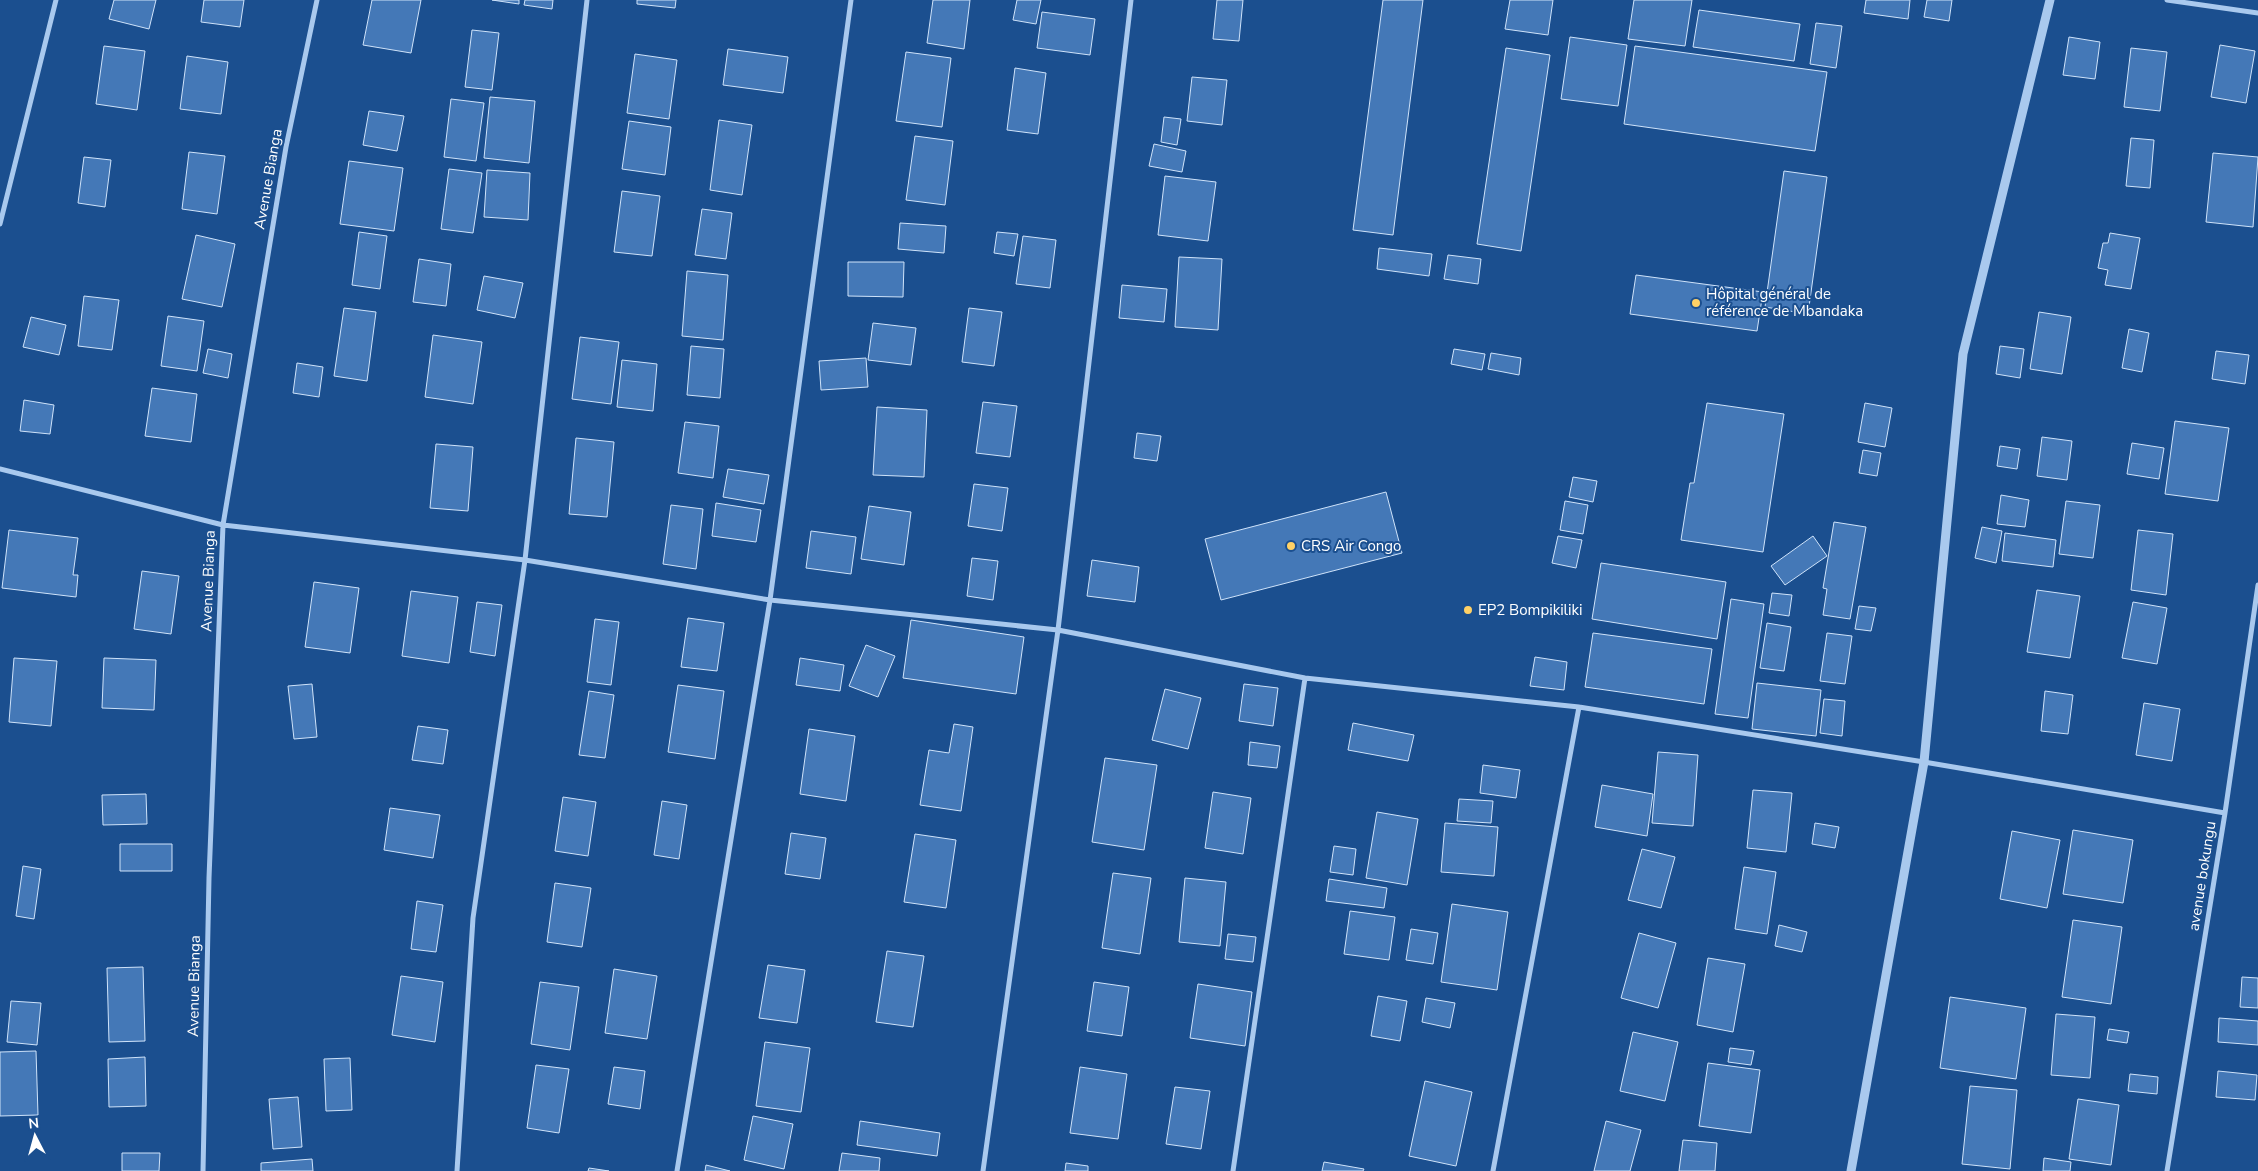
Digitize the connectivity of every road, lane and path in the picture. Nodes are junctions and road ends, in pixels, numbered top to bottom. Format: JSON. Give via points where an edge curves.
{"nodes":[{"id":1,"x":56,"y":0,"type":"edge"},
{"id":2,"x":317,"y":0,"type":"edge"},
{"id":3,"x":587,"y":0,"type":"edge"},
{"id":4,"x":851,"y":0,"type":"edge"},
{"id":5,"x":1131,"y":0,"type":"edge"},
{"id":6,"x":2050,"y":0,"type":"edge"},
{"id":7,"x":2167,"y":0,"type":"edge"},
{"id":8,"x":2258,"y":13,"type":"edge"},
{"id":9,"x":0,"y":224,"type":"edge"},
{"id":10,"x":0,"y":469,"type":"edge"},
{"id":11,"x":223,"y":525,"type":"junction"},
{"id":12,"x":525,"y":560,"type":"junction"},
{"id":13,"x":2258,"y":585,"type":"edge"},
{"id":14,"x":770,"y":600,"type":"junction"},
{"id":15,"x":1058,"y":630,"type":"junction"},
{"id":16,"x":1305,"y":678,"type":"junction"},
{"id":17,"x":1579,"y":707,"type":"junction"},
{"id":18,"x":1924,"y":762,"type":"junction"},
{"id":19,"x":2225,"y":813,"type":"junction"},
{"id":20,"x":203,"y":1171,"type":"edge"},
{"id":21,"x":457,"y":1171,"type":"edge"},
{"id":22,"x":677,"y":1171,"type":"edge"},
{"id":23,"x":983,"y":1171,"type":"edge"},
{"id":24,"x":1233,"y":1171,"type":"edge"},
{"id":25,"x":1493,"y":1171,"type":"edge"},
{"id":26,"x":1851,"y":1171,"type":"edge"},
{"id":27,"x":2167,"y":1171,"type":"edge"}],
"edges":[{"from":1,"to":9,"type":"street"},
{"from":2,"to":11,"type":"street","name":"Avenue Bianga","via":[[286,148]]},
{"from":3,"to":12,"type":"street"},
{"from":4,"to":14,"type":"street"},
{"from":5,"to":15,"type":"street"},
{"from":6,"to":18,"type":"street","via":[[1963,354]]},
{"from":7,"to":8,"type":"street"},
{"from":10,"to":11,"type":"street"},
{"from":11,"to":12,"type":"street"},
{"from":11,"to":20,"type":"street","name":"Avenue Bianga","via":[[208,878]]},
{"from":12,"to":14,"type":"street"},
{"from":12,"to":21,"type":"street","via":[[473,918]]},
{"from":13,"to":19,"type":"street","name":"avenue bokungu"},
{"from":14,"to":15,"type":"street"},
{"from":14,"to":22,"type":"street"},
{"from":15,"to":16,"type":"street"},
{"from":15,"to":23,"type":"street"},
{"from":16,"to":17,"type":"street"},
{"from":16,"to":24,"type":"street"},
{"from":17,"to":18,"type":"street"},
{"from":17,"to":25,"type":"street"},
{"from":18,"to":19,"type":"street"},
{"from":18,"to":26,"type":"street"},
{"from":19,"to":27,"type":"street","name":"avenue bokungu"}]}
